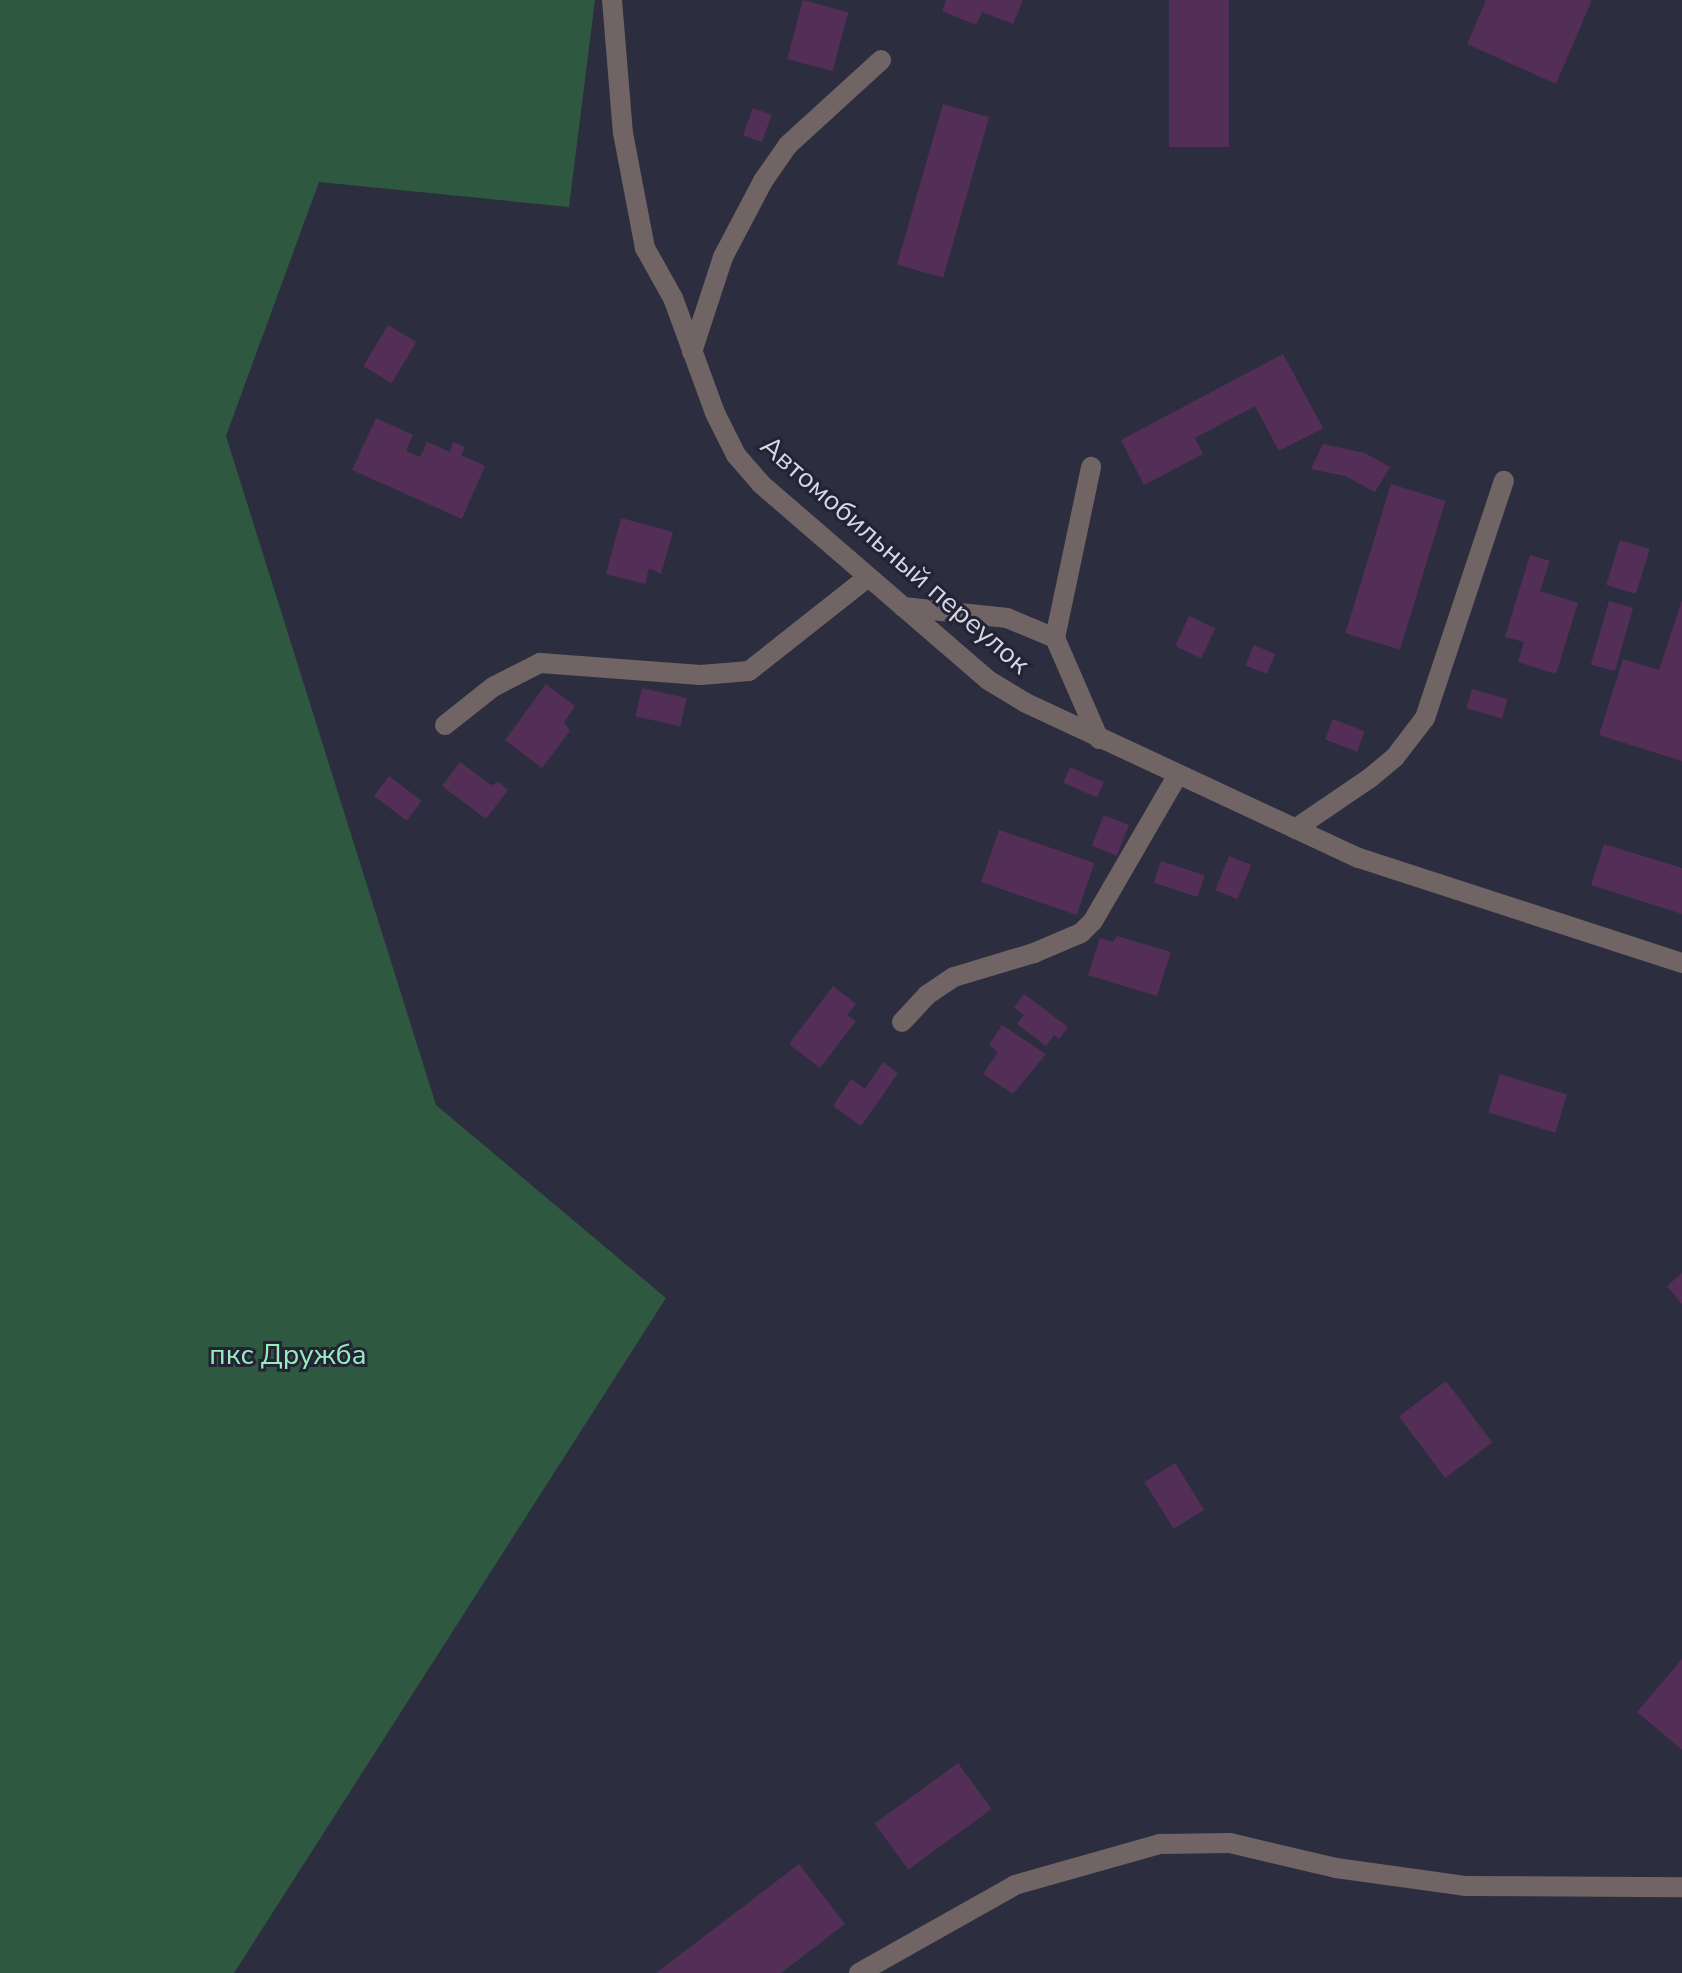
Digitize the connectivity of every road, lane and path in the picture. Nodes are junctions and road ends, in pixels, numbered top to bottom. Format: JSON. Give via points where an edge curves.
{"nodes":[{"id":1,"x":612,"y":0,"type":"edge"},
{"id":2,"x":881,"y":60,"type":"dead end"},
{"id":3,"x":692,"y":352,"type":"junction"},
{"id":4,"x":1091,"y":467,"type":"dead end"},
{"id":5,"x":1504,"y":481,"type":"dead end"},
{"id":6,"x":868,"y":577,"type":"junction"},
{"id":7,"x":903,"y":607,"type":"junction"},
{"id":8,"x":1055,"y":638,"type":"junction"},
{"id":9,"x":445,"y":725,"type":"dead end"},
{"id":10,"x":1099,"y":739,"type":"junction"},
{"id":11,"x":1177,"y":776,"type":"junction"},
{"id":12,"x":1295,"y":829,"type":"junction"},
{"id":13,"x":1682,"y":963,"type":"edge"},
{"id":14,"x":902,"y":1022,"type":"dead end"},
{"id":15,"x":1682,"y":1887,"type":"edge"},
{"id":16,"x":859,"y":1973,"type":"edge"}],
"edges":[{"from":1,"to":3,"type":"lane","name":"Автомобильный переулок","via":[[632,198],[645,248],[673,298]]},
{"from":2,"to":3,"type":"lane","via":[[788,145],[763,181],[723,257]]},
{"from":3,"to":6,"type":"lane","name":"Автомобильный переулок","via":[[736,455],[761,484]]},
{"from":4,"to":8,"type":"lane"},
{"from":5,"to":12,"type":"lane","via":[[1425,718],[1378,771]]},
{"from":6,"to":7,"type":"lane","name":"Автомобильный переулок"},
{"from":6,"to":9,"type":"lane","via":[[749,671],[701,675],[540,663],[493,687]]},
{"from":7,"to":8,"type":"lane","via":[[1007,618]]},
{"from":7,"to":10,"type":"lane","name":"Автомобильный переулок","via":[[1004,691]]},
{"from":8,"to":10,"type":"lane"},
{"from":10,"to":11,"type":"lane","name":"Автомобильный переулок"},
{"from":11,"to":12,"type":"lane","name":"Автомобильный переулок"},
{"from":11,"to":14,"type":"lane","via":[[1081,933],[954,977],[927,995]]},
{"from":12,"to":13,"type":"lane","name":"Автомобильный переулок","via":[[1359,858]]},
{"from":15,"to":16,"type":"lane","via":[[1465,1886],[1336,1868],[1230,1843],[1160,1844],[1015,1885]]}]}
